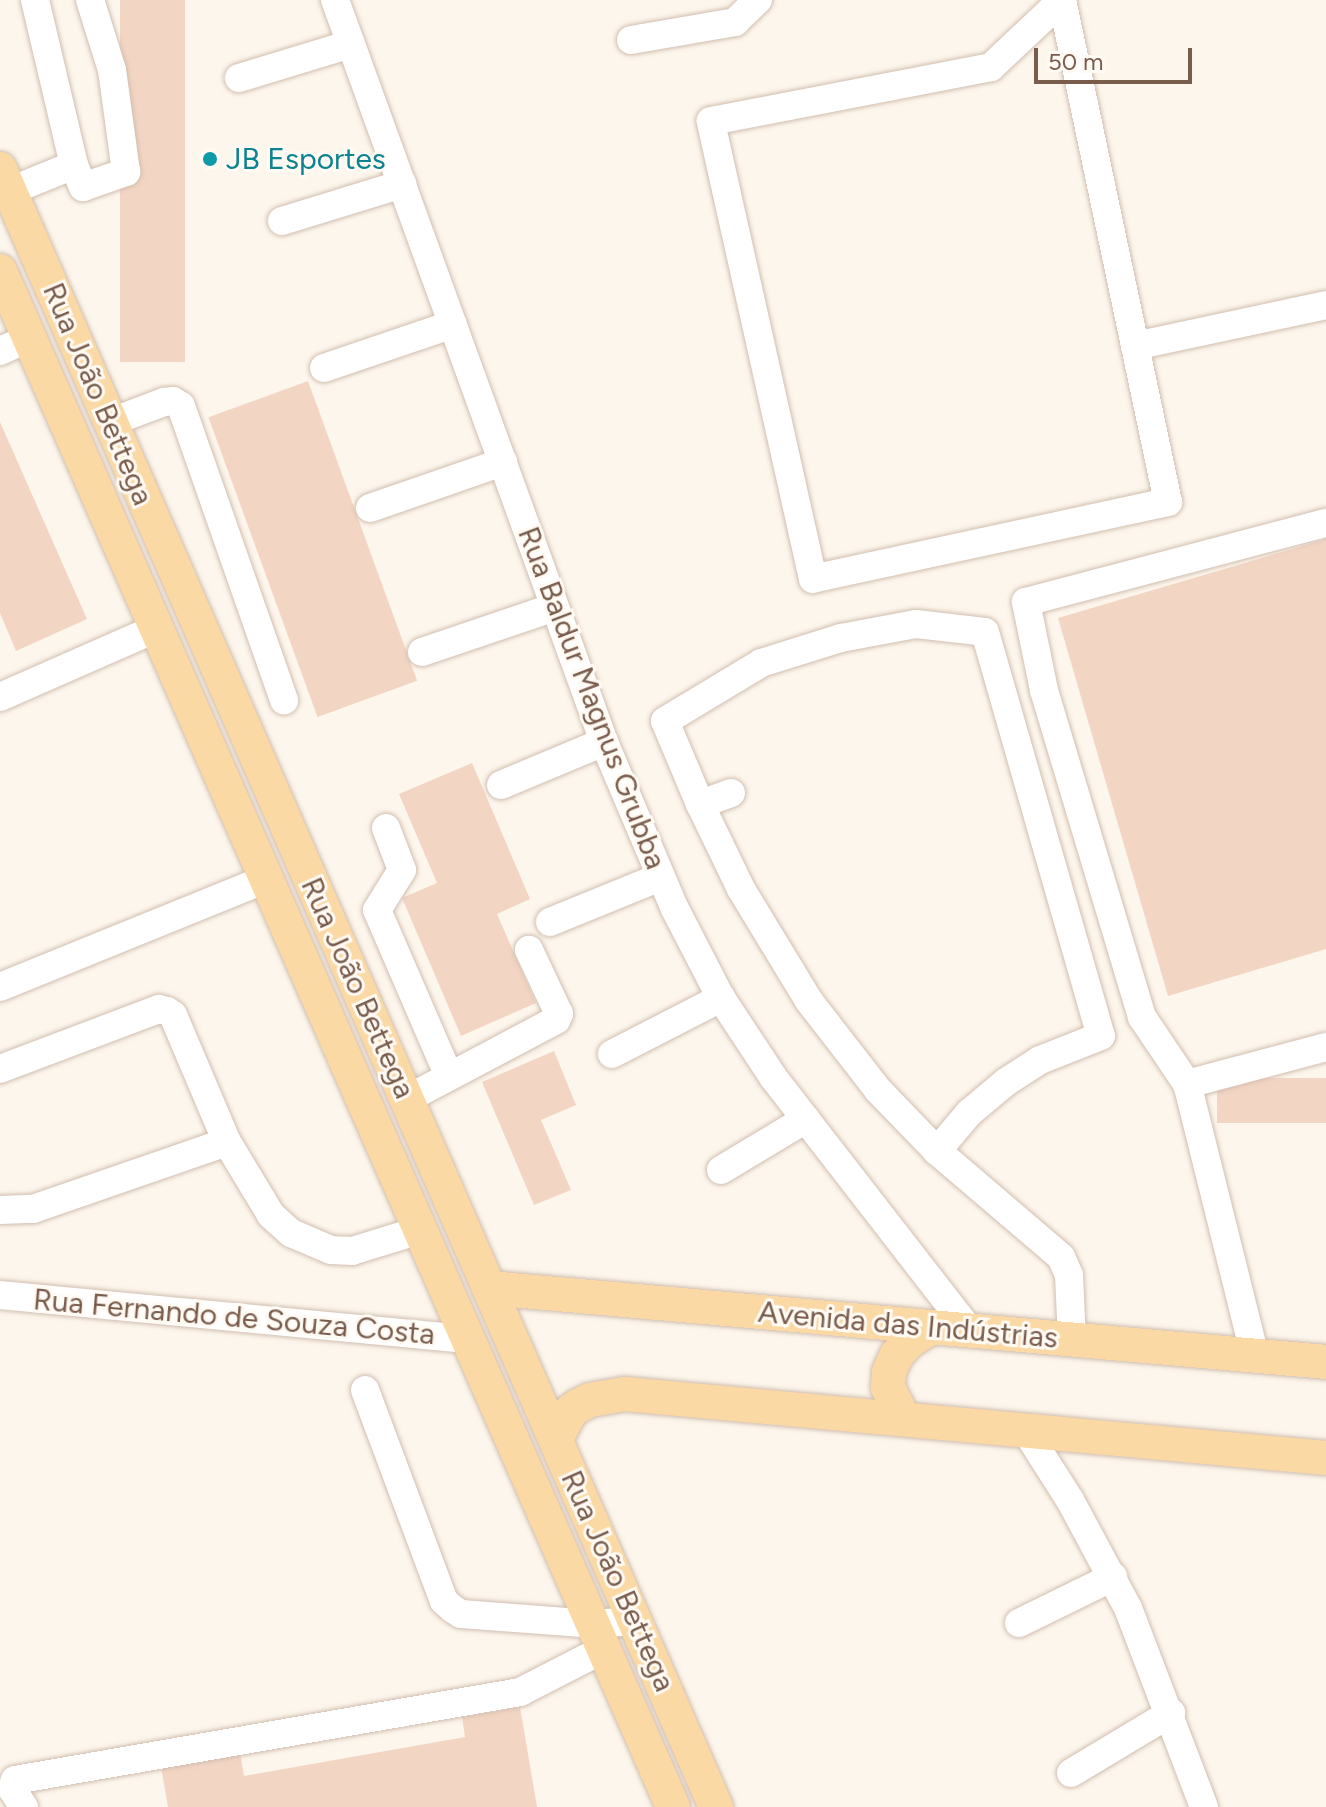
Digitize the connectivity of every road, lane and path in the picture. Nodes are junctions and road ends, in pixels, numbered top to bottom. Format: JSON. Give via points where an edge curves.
{"nodes":[{"id":1,"x":35,"y":0,"type":"edge"},
{"id":2,"x":90,"y":0,"type":"edge"},
{"id":3,"x":335,"y":0,"type":"edge"},
{"id":4,"x":758,"y":0,"type":"edge"},
{"id":5,"x":1062,"y":0,"type":"edge"},
{"id":6,"x":631,"y":40,"type":"dead end"},
{"id":7,"x":351,"y":44,"type":"junction"},
{"id":8,"x":239,"y":78,"type":"dead end"},
{"id":9,"x":74,"y":165,"type":"junction"},
{"id":10,"x":5,"y":180,"type":"edge"},
{"id":11,"x":402,"y":184,"type":"junction"},
{"id":12,"x":282,"y":221,"type":"dead end"},
{"id":13,"x":0,"y":271,"type":"edge"},
{"id":14,"x":1326,"y":305,"type":"edge"},
{"id":15,"x":453,"y":324,"type":"junction"},
{"id":16,"x":15,"y":345,"type":"edge"},
{"id":17,"x":1135,"y":346,"type":"junction"},
{"id":18,"x":324,"y":368,"type":"dead end"},
{"id":19,"x":111,"y":422,"type":"junction"},
{"id":20,"x":503,"y":462,"type":"junction"},
{"id":21,"x":370,"y":508,"type":"dead end"},
{"id":22,"x":151,"y":516,"type":"junction"},
{"id":23,"x":1326,"y":523,"type":"edge"},
{"id":24,"x":115,"y":533,"type":"junction"},
{"id":25,"x":170,"y":559,"type":"junction"},
{"id":26,"x":133,"y":576,"type":"junction"},
{"id":27,"x":555,"y":607,"type":"junction"},
{"id":28,"x":157,"y":628,"type":"junction"},
{"id":29,"x":422,"y":652,"type":"dead end"},
{"id":30,"x":0,"y":697,"type":"edge"},
{"id":31,"x":284,"y":700,"type":"dead end"},
{"id":32,"x":604,"y":742,"type":"junction"},
{"id":33,"x":501,"y":785,"type":"dead end"},
{"id":34,"x":731,"y":793,"type":"dead end"},
{"id":35,"x":700,"y":804,"type":"junction"},
{"id":36,"x":386,"y":828,"type":"dead end"},
{"id":37,"x":660,"y":877,"type":"junction"},
{"id":38,"x":266,"y":879,"type":"junction"},
{"id":39,"x":550,"y":922,"type":"dead end"},
{"id":40,"x":529,"y":950,"type":"dead end"},
{"id":41,"x":0,"y":987,"type":"edge"},
{"id":42,"x":721,"y":998,"type":"junction"},
{"id":43,"x":1326,"y":1047,"type":"edge"},
{"id":44,"x":612,"y":1054,"type":"dead end"},
{"id":45,"x":0,"y":1069,"type":"edge"},
{"id":46,"x":449,"y":1076,"type":"junction"},
{"id":47,"x":1187,"y":1084,"type":"junction"},
{"id":48,"x":407,"y":1099,"type":"junction"},
{"id":49,"x":806,"y":1119,"type":"junction"},
{"id":50,"x":227,"y":1142,"type":"junction"},
{"id":51,"x":937,"y":1151,"type":"junction"},
{"id":52,"x":721,"y":1170,"type":"dead end"},
{"id":53,"x":0,"y":1210,"type":"edge"},
{"id":54,"x":457,"y":1215,"type":"junction"},
{"id":55,"x":420,"y":1230,"type":"junction"},
{"id":56,"x":489,"y":1288,"type":"junction"},
{"id":57,"x":0,"y":1295,"type":"edge"},
{"id":58,"x":932,"y":1327,"type":"junction"},
{"id":59,"x":970,"y":1331,"type":"junction"},
{"id":60,"x":469,"y":1339,"type":"junction"},
{"id":61,"x":1072,"y":1340,"type":"junction"},
{"id":62,"x":1255,"y":1356,"type":"junction"},
{"id":63,"x":1326,"y":1362,"type":"edge"},
{"id":64,"x":365,"y":1390,"type":"dead end"},
{"id":65,"x":904,"y":1419,"type":"junction"},
{"id":66,"x":1026,"y":1431,"type":"junction"},
{"id":67,"x":556,"y":1439,"type":"junction"},
{"id":68,"x":1326,"y":1458,"type":"edge"},
{"id":69,"x":1113,"y":1577,"type":"junction"},
{"id":70,"x":1019,"y":1623,"type":"dead end"},
{"id":71,"x":638,"y":1627,"type":"junction"},
{"id":72,"x":598,"y":1636,"type":"junction"},
{"id":73,"x":1171,"y":1713,"type":"junction"},
{"id":74,"x":1071,"y":1773,"type":"dead end"},
{"id":75,"x":24,"y":1807,"type":"edge"},
{"id":76,"x":673,"y":1807,"type":"edge"},
{"id":77,"x":716,"y":1807,"type":"edge"},
{"id":78,"x":1204,"y":1807,"type":"edge"}],
"edges":[{"from":1,"to":9,"type":"street"},
{"from":2,"to":9,"type":"street","via":[[112,70],[126,172],[83,187]]},
{"from":3,"to":7,"type":"street","name":"Rua Baldur Magnus Grubba"},
{"from":4,"to":6,"type":"street","via":[[735,22]]},
{"from":5,"to":17,"type":"street"},
{"from":5,"to":17,"type":"street","via":[[991,67],[711,121],[813,579],[1168,502]]},
{"from":7,"to":8,"type":"street"},
{"from":7,"to":11,"type":"street","name":"Rua Baldur Magnus Grubba"},
{"from":9,"to":10,"type":"street"},
{"from":10,"to":19,"type":"main road","name":"Rua João Bettega"},
{"from":11,"to":12,"type":"street"},
{"from":11,"to":15,"type":"street","name":"Rua Baldur Magnus Grubba"},
{"from":13,"to":16,"type":"main road","name":"Rua João Bettega"},
{"from":14,"to":17,"type":"street"},
{"from":15,"to":18,"type":"street"},
{"from":15,"to":20,"type":"street","name":"Rua Baldur Magnus Grubba"},
{"from":16,"to":24,"type":"main road","name":"Rua João Bettega"},
{"from":19,"to":22,"type":"main road","name":"Rua João Bettega"},
{"from":19,"to":31,"type":"street","via":[[164,402],[181,406]]},
{"from":20,"to":21,"type":"street"},
{"from":20,"to":27,"type":"street","name":"Rua Baldur Magnus Grubba"},
{"from":22,"to":24,"type":"main road"},
{"from":22,"to":25,"type":"main road","name":"Rua João Bettega"},
{"from":23,"to":47,"type":"street","via":[[1026,602],[1044,690],[1142,1017]]},
{"from":24,"to":26,"type":"main road","name":"Rua João Bettega"},
{"from":25,"to":26,"type":"main road"},
{"from":25,"to":48,"type":"main road","name":"Rua João Bettega"},
{"from":26,"to":28,"type":"main road","name":"Rua João Bettega"},
{"from":27,"to":29,"type":"street"},
{"from":27,"to":32,"type":"street","name":"Rua Baldur Magnus Grubba"},
{"from":28,"to":30,"type":"street"},
{"from":28,"to":38,"type":"main road","name":"Rua João Bettega"},
{"from":32,"to":33,"type":"street"},
{"from":32,"to":37,"type":"street","name":"Rua Baldur Magnus Grubba"},
{"from":34,"to":35,"type":"street"},
{"from":35,"to":51,"type":"street","via":[[741,889],[809,1001],[878,1090]]},
{"from":35,"to":51,"type":"street","via":[[665,721],[737,677],[761,663],[877,630],[916,624],[985,632],[1101,1036],[1040,1060],[1006,1082],[969,1113]]},
{"from":36,"to":46,"type":"street","via":[[402,870],[377,910]]},
{"from":37,"to":39,"type":"street"},
{"from":37,"to":42,"type":"street","name":"Rua Baldur Magnus Grubba"},
{"from":38,"to":41,"type":"street"},
{"from":38,"to":55,"type":"main road","name":"Rua João Bettega"},
{"from":40,"to":46,"type":"street","via":[[559,1014],[556,1020]]},
{"from":42,"to":44,"type":"street"},
{"from":42,"to":49,"type":"street","name":"Rua Baldur Magnus Grubba"},
{"from":43,"to":47,"type":"street"},
{"from":45,"to":50,"type":"street","via":[[159,1009],[167,1011]]},
{"from":46,"to":48,"type":"street"},
{"from":47,"to":62,"type":"street"},
{"from":48,"to":54,"type":"main road","name":"Rua João Bettega"},
{"from":49,"to":52,"type":"street"},
{"from":49,"to":59,"type":"street","name":"Rua Baldur Magnus Grubba"},
{"from":50,"to":53,"type":"street","via":[[33,1209]]},
{"from":50,"to":55,"type":"street","via":[[271,1215],[311,1244],[352,1251]]},
{"from":51,"to":61,"type":"street","via":[[1061,1257],[1069,1275]]},
{"from":54,"to":55,"type":"main road"},
{"from":54,"to":56,"type":"main road","name":"Rua João Bettega"},
{"from":55,"to":60,"type":"main road","name":"Rua João Bettega"},
{"from":56,"to":58,"type":"main road","name":"Avenida das Indústrias"},
{"from":56,"to":67,"type":"main road","name":"Rua João Bettega"},
{"from":57,"to":60,"type":"street","name":"Rua Fernando de Souza Costa"},
{"from":58,"to":59,"type":"main road","name":"Avenida das Indústrias"},
{"from":58,"to":65,"type":"main road","via":[[908,1342],[889,1372],[888,1387]]},
{"from":59,"to":61,"type":"main road","name":"Avenida das Indústrias"},
{"from":60,"to":72,"type":"main road","name":"Rua João Bettega"},
{"from":61,"to":62,"type":"main road","name":"Avenida das Indústrias"},
{"from":62,"to":63,"type":"main road","name":"Avenida das Indústrias"},
{"from":64,"to":72,"type":"street","via":[[444,1601],[461,1614]]},
{"from":65,"to":66,"type":"main road"},
{"from":65,"to":67,"type":"main road","via":[[624,1394],[578,1406]]},
{"from":66,"to":68,"type":"main road"},
{"from":66,"to":69,"type":"street"},
{"from":67,"to":71,"type":"main road","name":"Rua João Bettega"},
{"from":69,"to":70,"type":"street"},
{"from":69,"to":73,"type":"street"},
{"from":71,"to":72,"type":"main road"},
{"from":71,"to":77,"type":"main road","name":"Rua João Bettega"},
{"from":72,"to":75,"type":"street","via":[[520,1692],[15,1780],[12,1789]]},
{"from":72,"to":76,"type":"main road","name":"Rua João Bettega"},
{"from":73,"to":74,"type":"street"},
{"from":73,"to":78,"type":"street"}]}
